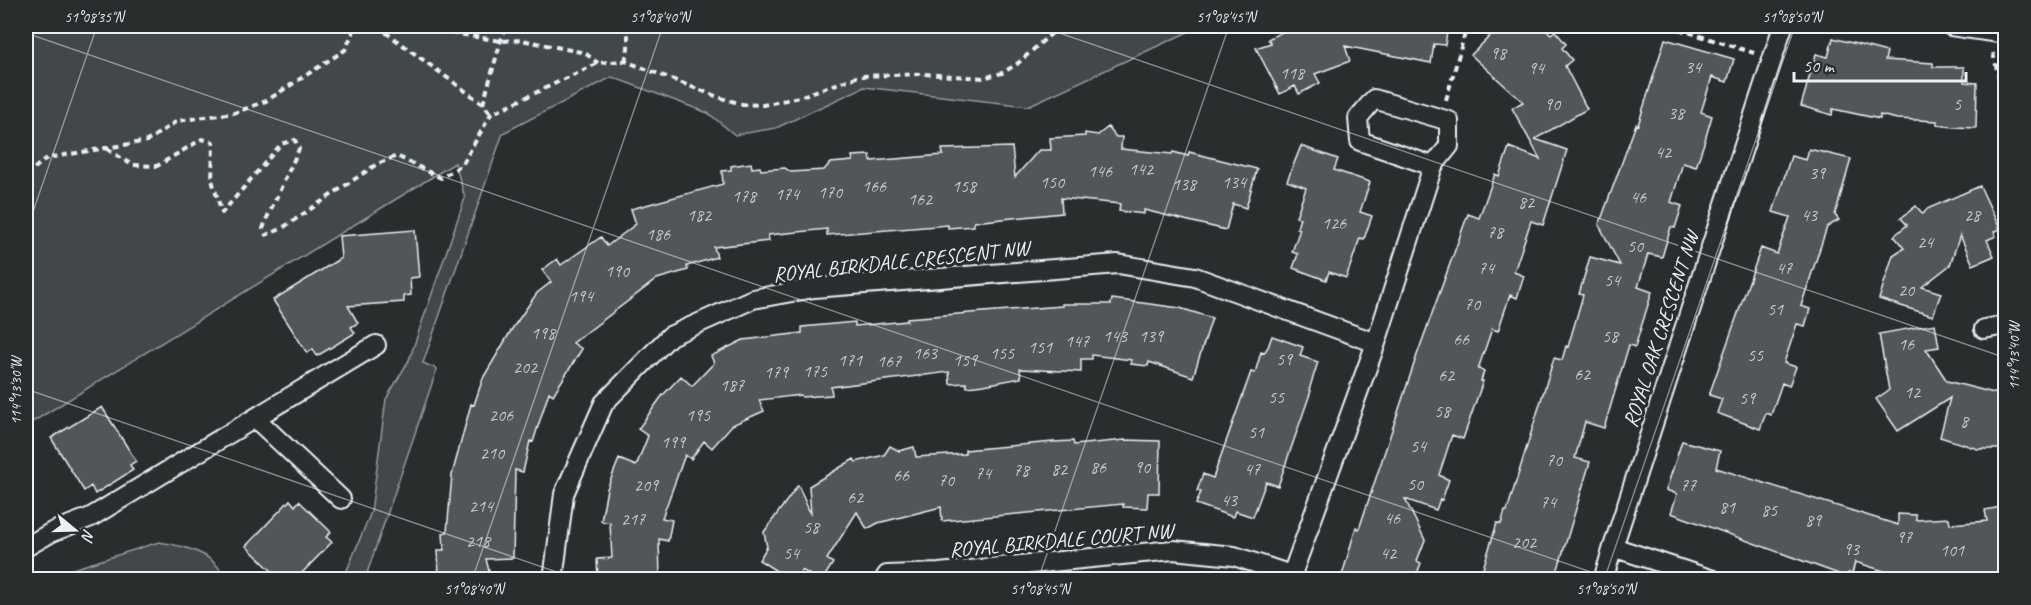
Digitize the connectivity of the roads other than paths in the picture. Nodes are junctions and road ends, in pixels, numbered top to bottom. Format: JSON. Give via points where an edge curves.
{"nodes":[{"id":1,"x":1783,"y":26,"type":"edge"},
{"id":2,"x":1951,"y":26,"type":"edge"},
{"id":3,"x":2006,"y":34,"type":"edge"},
{"id":4,"x":1433,"y":166,"type":"junction"},
{"id":5,"x":2006,"y":325,"type":"edge"},
{"id":6,"x":1984,"y":329,"type":"dead end"},
{"id":7,"x":1376,"y":343,"type":"junction"},
{"id":8,"x":376,"y":345,"type":"dead end"},
{"id":9,"x":255,"y":418,"type":"junction"},
{"id":10,"x":341,"y":499,"type":"dead end"},
{"id":11,"x":26,"y":547,"type":"edge"},
{"id":12,"x":1613,"y":547,"type":"junction"},
{"id":13,"x":939,"y":576,"type":"edge"},
{"id":14,"x":1290,"y":577,"type":"edge"},
{"id":15,"x":554,"y":579,"type":"edge"},
{"id":16,"x":884,"y":579,"type":"edge"},
{"id":17,"x":1603,"y":579,"type":"edge"},
{"id":18,"x":1713,"y":579,"type":"edge"}],
"edges":[{"from":1,"to":12,"type":"street","name":"ROYAL OAK CRESCENT NW"},
{"from":2,"to":3,"type":"street"},
{"from":4,"to":4,"type":"street","via":[[1449,146],[1449,121],[1374,99],[1358,118],[1360,141]]},
{"from":4,"to":7,"type":"street"},
{"from":5,"to":6,"type":"street"},
{"from":7,"to":14,"type":"street"},
{"from":7,"to":15,"type":"street","name":"ROYAL BIRKDALE CRESCENT NW","via":[[1195,277],[1118,264],[814,288],[753,299],[670,336],[604,403],[564,494]]},
{"from":8,"to":9,"type":"street"},
{"from":9,"to":10,"type":"street"},
{"from":9,"to":11,"type":"street","via":[[91,517]]},
{"from":12,"to":17,"type":"street","name":"ROYAL OAK CRESCENT NW"},
{"from":12,"to":18,"type":"street"},
{"from":13,"to":14,"type":"street","name":"ROYAL BIRKDALE COURT NW","via":[[1173,550],[1234,556]]},
{"from":13,"to":16,"type":"street","name":"ROYAL BIRKDALE COURT NW","via":[[887,574]]}]}
